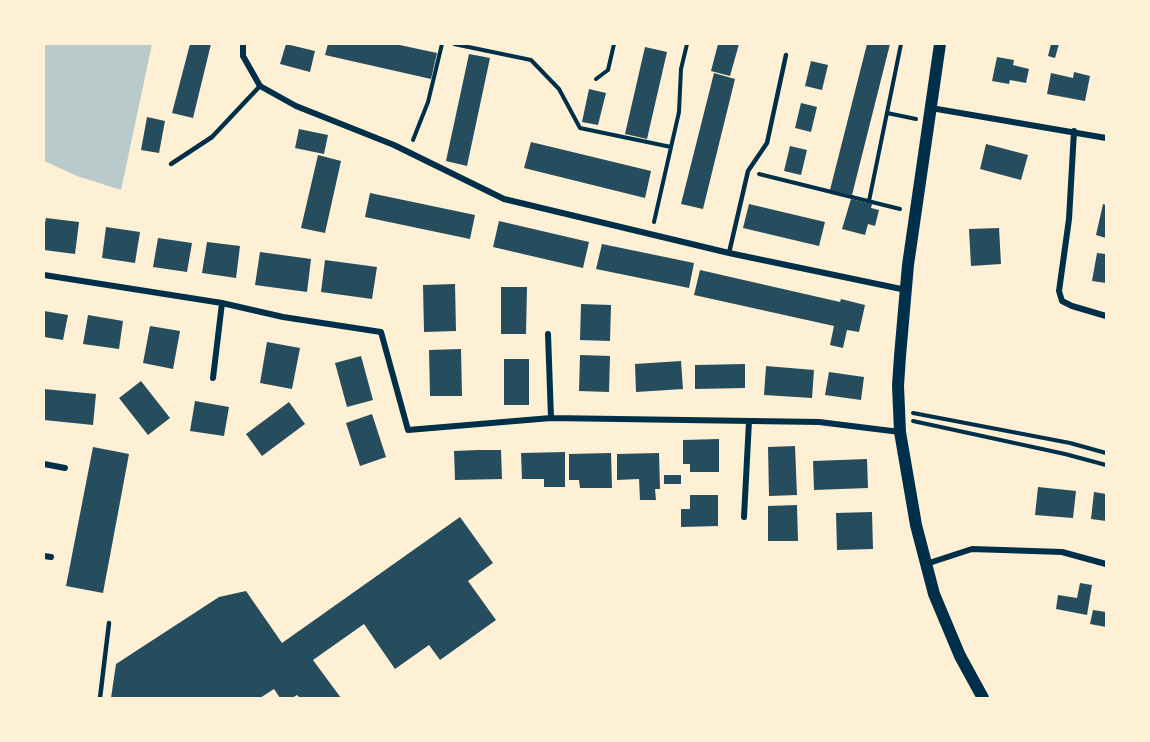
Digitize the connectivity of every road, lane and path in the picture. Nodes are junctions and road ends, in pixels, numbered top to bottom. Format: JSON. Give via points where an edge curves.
{"nodes":[{"id":1,"x":243,"y":44,"type":"edge"},
{"id":2,"x":442,"y":44,"type":"edge"},
{"id":3,"x":454,"y":44,"type":"edge"},
{"id":4,"x":614,"y":44,"type":"edge"},
{"id":5,"x":687,"y":44,"type":"edge"},
{"id":6,"x":901,"y":44,"type":"edge"},
{"id":7,"x":940,"y":44,"type":"edge"},
{"id":8,"x":786,"y":55,"type":"dead end"},
{"id":9,"x":596,"y":79,"type":"dead end"},
{"id":10,"x":260,"y":86,"type":"junction"},
{"id":11,"x":931,"y":108,"type":"junction"},
{"id":12,"x":887,"y":113,"type":"junction"},
{"id":13,"x":929,"y":122,"type":"junction"},
{"id":14,"x":1074,"y":132,"type":"junction"},
{"id":15,"x":1107,"y":138,"type":"edge"},
{"id":16,"x":671,"y":147,"type":"junction"},
{"id":17,"x":408,"y":152,"type":"junction"},
{"id":18,"x":171,"y":164,"type":"dead end"},
{"id":19,"x":748,"y":171,"type":"junction"},
{"id":20,"x":869,"y":201,"type":"junction"},
{"id":21,"x":916,"y":213,"type":"junction"},
{"id":22,"x":651,"y":234,"type":"junction"},
{"id":23,"x":729,"y":253,"type":"junction"},
{"id":24,"x":44,"y":275,"type":"edge"},
{"id":25,"x":906,"y":290,"type":"junction"},
{"id":26,"x":222,"y":303,"type":"junction"},
{"id":27,"x":1107,"y":316,"type":"edge"},
{"id":28,"x":548,"y":334,"type":"dead end"},
{"id":29,"x":213,"y":378,"type":"dead end"},
{"id":30,"x":551,"y":418,"type":"junction"},
{"id":31,"x":749,"y":421,"type":"junction"},
{"id":32,"x":900,"y":421,"type":"junction"},
{"id":33,"x":1107,"y":453,"type":"edge"},
{"id":34,"x":44,"y":464,"type":"edge"},
{"id":35,"x":1107,"y":465,"type":"edge"},
{"id":36,"x":65,"y":468,"type":"dead end"},
{"id":37,"x":744,"y":518,"type":"dead end"},
{"id":38,"x":44,"y":556,"type":"edge"},
{"id":39,"x":51,"y":557,"type":"dead end"},
{"id":40,"x":926,"y":564,"type":"junction"},
{"id":41,"x":1107,"y":564,"type":"edge"},
{"id":42,"x":109,"y":623,"type":"dead end"},
{"id":43,"x":100,"y":699,"type":"edge"},
{"id":44,"x":983,"y":699,"type":"edge"}],
"edges":[{"from":1,"to":10,"type":"street","via":[[243,56]]},
{"from":2,"to":17,"type":"path","via":[[428,102]]},
{"from":3,"to":16,"type":"path","via":[[531,60],[559,88],[580,128]]},
{"from":4,"to":9,"type":"path","via":[[608,70]]},
{"from":5,"to":16,"type":"path"},
{"from":6,"to":12,"type":"path"},
{"from":7,"to":11,"type":"main road"},
{"from":8,"to":19,"type":"lane","via":[[767,143]]},
{"from":10,"to":17,"type":"street","via":[[296,106]]},
{"from":10,"to":18,"type":"lane","via":[[212,137]]},
{"from":11,"to":13,"type":"main road"},
{"from":11,"to":14,"type":"street"},
{"from":12,"to":13,"type":"path"},
{"from":12,"to":20,"type":"path"},
{"from":13,"to":21,"type":"main road"},
{"from":14,"to":15,"type":"street"},
{"from":14,"to":27,"type":"street","via":[[1069,219],[1059,291],[1067,304]]},
{"from":16,"to":22,"type":"path"},
{"from":17,"to":22,"type":"street","via":[[504,199]]},
{"from":19,"to":20,"type":"path"},
{"from":19,"to":23,"type":"lane"},
{"from":20,"to":21,"type":"path"},
{"from":21,"to":25,"type":"main road"},
{"from":22,"to":23,"type":"street"},
{"from":23,"to":25,"type":"street"},
{"from":24,"to":26,"type":"street"},
{"from":25,"to":32,"type":"main road"},
{"from":26,"to":29,"type":"street"},
{"from":26,"to":30,"type":"street","via":[[381,332],[408,430]]},
{"from":28,"to":30,"type":"street"},
{"from":30,"to":31,"type":"street"},
{"from":31,"to":32,"type":"street"},
{"from":31,"to":37,"type":"street"},
{"from":32,"to":33,"type":"path","via":[[1070,442]]},
{"from":32,"to":35,"type":"path","via":[[921,422]]},
{"from":32,"to":40,"type":"main road"},
{"from":34,"to":36,"type":"street"},
{"from":38,"to":39,"type":"street"},
{"from":40,"to":41,"type":"street","via":[[972,549],[1062,552]]},
{"from":40,"to":44,"type":"main road","via":[[960,656]]},
{"from":42,"to":43,"type":"lane"}]}
